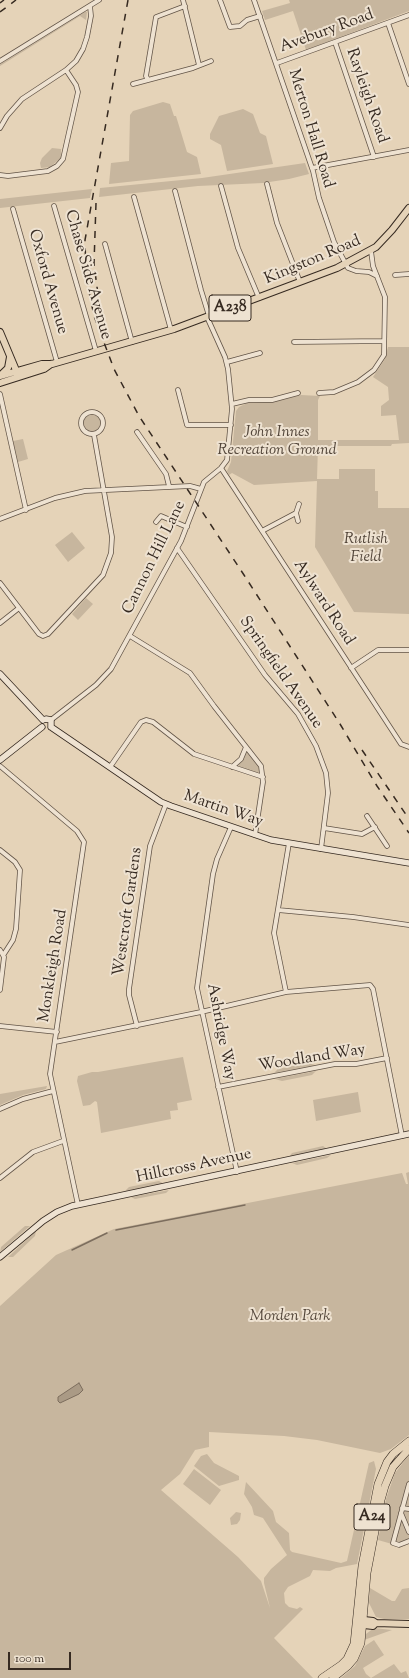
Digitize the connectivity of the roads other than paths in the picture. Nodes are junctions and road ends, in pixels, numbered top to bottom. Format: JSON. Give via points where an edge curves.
{"nodes":[{"id":1,"x":99,"y":0,"type":"edge"},
{"id":2,"x":183,"y":0,"type":"edge"},
{"id":3,"x":220,"y":0,"type":"edge"},
{"id":4,"x":254,"y":0,"type":"edge"},
{"id":5,"x":90,"y":6,"type":"junction"},
{"id":6,"x":185,"y":6,"type":"junction"},
{"id":7,"x":409,"y":15,"type":"edge"},
{"id":8,"x":260,"y":16,"type":"junction"},
{"id":9,"x":388,"y":23,"type":"junction"},
{"id":10,"x":335,"y":42,"type":"junction"},
{"id":11,"x":210,"y":61,"type":"dead end"},
{"id":12,"x":0,"y":62,"type":"edge"},
{"id":13,"x":276,"y":63,"type":"junction"},
{"id":14,"x":199,"y":65,"type":"junction"},
{"id":15,"x":66,"y":70,"type":"junction"},
{"id":16,"x":148,"y":80,"type":"junction"},
{"id":17,"x":133,"y":84,"type":"dead end"},
{"id":18,"x":409,"y":84,"type":"edge"},
{"id":19,"x":0,"y":128,"type":"edge"},
{"id":20,"x":409,"y":150,"type":"edge"},
{"id":21,"x":374,"y":157,"type":"junction"},
{"id":22,"x":312,"y":168,"type":"junction"},
{"id":23,"x":0,"y":175,"type":"edge"},
{"id":24,"x":267,"y":184,"type":"dead end"},
{"id":25,"x":222,"y":186,"type":"dead end"},
{"id":26,"x":175,"y":191,"type":"dead end"},
{"id":27,"x":134,"y":197,"type":"dead end"},
{"id":28,"x":54,"y":206,"type":"dead end"},
{"id":29,"x":409,"y":208,"type":"edge"},
{"id":30,"x":13,"y":209,"type":"dead end"},
{"id":31,"x":106,"y":244,"type":"dead end"},
{"id":32,"x":371,"y":251,"type":"junction"},
{"id":33,"x":345,"y":264,"type":"junction"},
{"id":34,"x":373,"y":266,"type":"junction"},
{"id":35,"x":366,"y":271,"type":"junction"},
{"id":36,"x":409,"y":274,"type":"edge"},
{"id":37,"x":395,"y":275,"type":"dead end"},
{"id":38,"x":377,"y":276,"type":"junction"},
{"id":39,"x":300,"y":282,"type":"junction"},
{"id":40,"x":259,"y":298,"type":"junction"},
{"id":41,"x":208,"y":317,"type":"junction"},
{"id":42,"x":171,"y":330,"type":"junction"},
{"id":43,"x":0,"y":332,"type":"edge"},
{"id":44,"x":384,"y":341,"type":"junction"},
{"id":45,"x":132,"y":342,"type":"junction"},
{"id":46,"x":294,"y":342,"type":"dead end"},
{"id":47,"x":96,"y":351,"type":"junction"},
{"id":48,"x":260,"y":352,"type":"dead end"},
{"id":49,"x":10,"y":356,"type":"junction"},
{"id":50,"x":227,"y":362,"type":"junction"},
{"id":51,"x":55,"y":363,"type":"junction"},
{"id":52,"x":18,"y":375,"type":"junction"},
{"id":53,"x":0,"y":376,"type":"edge"},
{"id":54,"x":0,"y":383,"type":"edge"},
{"id":55,"x":178,"y":390,"type":"dead end"},
{"id":56,"x":298,"y":393,"type":"dead end"},
{"id":57,"x":319,"y":393,"type":"dead end"},
{"id":58,"x":0,"y":394,"type":"edge"},
{"id":59,"x":232,"y":404,"type":"junction"},
{"id":60,"x":231,"y":425,"type":"junction"},
{"id":61,"x":137,"y":432,"type":"dead end"},
{"id":62,"x":94,"y":435,"type":"junction"},
{"id":63,"x":221,"y":468,"type":"junction"},
{"id":64,"x":169,"y":486,"type":"junction"},
{"id":65,"x":104,"y":489,"type":"junction"},
{"id":66,"x":201,"y":489,"type":"junction"},
{"id":67,"x":298,"y":504,"type":"dead end"},
{"id":68,"x":26,"y":510,"type":"junction"},
{"id":69,"x":296,"y":513,"type":"junction"},
{"id":70,"x":0,"y":519,"type":"edge"},
{"id":71,"x":298,"y":521,"type":"dead end"},
{"id":72,"x":156,"y":522,"type":"dead end"},
{"id":73,"x":187,"y":527,"type":"junction"},
{"id":74,"x":262,"y":531,"type":"junction"},
{"id":75,"x":177,"y":548,"type":"junction"},
{"id":76,"x":0,"y":583,"type":"edge"},
{"id":77,"x":19,"y":608,"type":"junction"},
{"id":78,"x":0,"y":623,"type":"edge"},
{"id":79,"x":130,"y":636,"type":"junction"},
{"id":80,"x":409,"y":650,"type":"edge"},
{"id":81,"x":351,"y":668,"type":"junction"},
{"id":82,"x":0,"y":674,"type":"edge"},
{"id":83,"x":43,"y":720,"type":"junction"},
{"id":84,"x":51,"y":720,"type":"junction"},
{"id":85,"x":42,"y":727,"type":"junction"},
{"id":86,"x":52,"y":727,"type":"junction"},
{"id":87,"x":246,"y":747,"type":"junction"},
{"id":88,"x":409,"y":747,"type":"edge"},
{"id":89,"x":0,"y":760,"type":"edge"},
{"id":90,"x":0,"y":766,"type":"edge"},
{"id":91,"x":110,"y":767,"type":"junction"},
{"id":92,"x":232,"y":767,"type":"junction"},
{"id":93,"x":263,"y":777,"type":"junction"},
{"id":94,"x":166,"y":804,"type":"junction"},
{"id":95,"x":367,"y":816,"type":"dead end"},
{"id":96,"x":231,"y":827,"type":"junction"},
{"id":97,"x":375,"y":827,"type":"junction"},
{"id":98,"x":324,"y":828,"type":"junction"},
{"id":99,"x":255,"y":835,"type":"junction"},
{"id":100,"x":289,"y":844,"type":"junction"},
{"id":101,"x":387,"y":846,"type":"dead end"},
{"id":102,"x":321,"y":849,"type":"junction"},
{"id":103,"x":0,"y":850,"type":"edge"},
{"id":104,"x":409,"y":863,"type":"edge"},
{"id":105,"x":278,"y":910,"type":"junction"},
{"id":106,"x":409,"y":925,"type":"edge"},
{"id":107,"x":0,"y":950,"type":"edge"},
{"id":108,"x":4,"y":954,"type":"junction"},
{"id":109,"x":0,"y":990,"type":"edge"},
{"id":110,"x":286,"y":992,"type":"junction"},
{"id":111,"x":201,"y":1012,"type":"junction"},
{"id":112,"x":0,"y":1026,"type":"edge"},
{"id":113,"x":137,"y":1026,"type":"junction"},
{"id":114,"x":57,"y":1032,"type":"junction"},
{"id":115,"x":55,"y":1042,"type":"junction"},
{"id":116,"x":386,"y":1058,"type":"junction"},
{"id":117,"x":218,"y":1088,"type":"junction"},
{"id":118,"x":53,"y":1091,"type":"junction"},
{"id":119,"x":0,"y":1109,"type":"edge"},
{"id":120,"x":409,"y":1134,"type":"edge"},
{"id":121,"x":402,"y":1136,"type":"junction"},
{"id":122,"x":63,"y":1141,"type":"junction"},
{"id":123,"x":237,"y":1172,"type":"junction"},
{"id":124,"x":1,"y":1175,"type":"edge"},
{"id":125,"x":78,"y":1204,"type":"junction"},
{"id":126,"x":0,"y":1257,"type":"edge"},
{"id":127,"x":409,"y":1441,"type":"edge"},
{"id":128,"x":409,"y":1449,"type":"edge"},
{"id":129,"x":409,"y":1484,"type":"edge"},
{"id":130,"x":409,"y":1497,"type":"edge"},
{"id":131,"x":404,"y":1500,"type":"junction"},
{"id":132,"x":402,"y":1508,"type":"junction"},
{"id":133,"x":409,"y":1509,"type":"edge"},
{"id":134,"x":401,"y":1513,"type":"junction"},
{"id":135,"x":409,"y":1532,"type":"edge"},
{"id":136,"x":409,"y":1541,"type":"edge"},
{"id":137,"x":361,"y":1622,"type":"junction"},
{"id":138,"x":409,"y":1624,"type":"edge"},
{"id":139,"x":322,"y":1678,"type":"edge"},
{"id":140,"x":333,"y":1678,"type":"edge"}],
"edges":[{"from":1,"to":5,"type":"street"},
{"from":2,"to":6,"type":"street"},
{"from":3,"to":8,"type":"street","via":[[230,27],[240,26],[247,20]]},
{"from":4,"to":8,"type":"street","name":"Merton Hall Road"},
{"from":5,"to":12,"type":"street"},
{"from":5,"to":15,"type":"street","via":[[85,44],[76,61]]},
{"from":6,"to":14,"type":"street"},
{"from":6,"to":16,"type":"street","via":[[156,17],[146,76]]},
{"from":7,"to":9,"type":"street","name":"Avebury Road"},
{"from":8,"to":13,"type":"street","name":"Merton Hall Road"},
{"from":9,"to":10,"type":"street","name":"Avebury Road"},
{"from":9,"to":18,"type":"street"},
{"from":10,"to":13,"type":"street","name":"Avebury Road"},
{"from":10,"to":21,"type":"street","name":"Rayleigh Road"},
{"from":11,"to":14,"type":"street"},
{"from":13,"to":22,"type":"street","name":"Merton Hall Road"},
{"from":14,"to":16,"type":"street"},
{"from":15,"to":19,"type":"street","via":[[22,99]]},
{"from":15,"to":23,"type":"street","via":[[78,92],[63,159],[48,171]]},
{"from":16,"to":17,"type":"street"},
{"from":20,"to":21,"type":"street"},
{"from":21,"to":22,"type":"street"},
{"from":22,"to":33,"type":"street","name":"Merton Hall Road","via":[[329,231]]},
{"from":24,"to":39,"type":"street","via":[[277,223]]},
{"from":25,"to":40,"type":"street","via":[[238,248]]},
{"from":26,"to":41,"type":"street","name":"Cannon Hill Lane"},
{"from":27,"to":42,"type":"street"},
{"from":28,"to":47,"type":"street","name":"Chase Side Avenue"},
{"from":29,"to":32,"type":"main road","name":"Kingston Road","number":"A238"},
{"from":30,"to":51,"type":"street","name":"Oxford Avenue"},
{"from":31,"to":45,"type":"street"},
{"from":32,"to":33,"type":"main road","name":"Kingston Road","number":"A238"},
{"from":32,"to":34,"type":"street"},
{"from":33,"to":35,"type":"street","via":[[352,270]]},
{"from":33,"to":39,"type":"main road","name":"Kingston Road","number":"A238"},
{"from":34,"to":35,"type":"street"},
{"from":34,"to":38,"type":"street"},
{"from":35,"to":38,"type":"street"},
{"from":36,"to":37,"type":"street"},
{"from":38,"to":44,"type":"street","via":[[384,293]]},
{"from":39,"to":40,"type":"main road","name":"Kingston Road","number":"A238"},
{"from":40,"to":41,"type":"main road","name":"Kingston Road","number":"A238"},
{"from":41,"to":42,"type":"main road","name":"Kingston Road","number":"A238"},
{"from":41,"to":50,"type":"street","name":"Cannon Hill Lane"},
{"from":42,"to":45,"type":"main road","name":"Kingston Road","number":"A238"},
{"from":43,"to":49,"type":"main road"},
{"from":44,"to":46,"type":"street"},
{"from":44,"to":57,"type":"street","via":[[384,355],[367,377],[341,390]]},
{"from":45,"to":47,"type":"main road","name":"Kingston Road","number":"A238"},
{"from":47,"to":51,"type":"main road","name":"Kingston Road","number":"A238"},
{"from":48,"to":50,"type":"street"},
{"from":49,"to":52,"type":"main road"},
{"from":49,"to":53,"type":"main road","via":[[8,368]]},
{"from":50,"to":59,"type":"street","name":"Cannon Hill Lane"},
{"from":51,"to":52,"type":"main road","name":"Kingston Road","number":"A238","via":[[44,369]]},
{"from":52,"to":53,"type":"main road"},
{"from":52,"to":54,"type":"main road"},
{"from":55,"to":60,"type":"street","via":[[186,425]]},
{"from":56,"to":59,"type":"street","via":[[272,400],[249,400]]},
{"from":58,"to":68,"type":"street"},
{"from":59,"to":60,"type":"street","name":"Cannon Hill Lane"},
{"from":60,"to":63,"type":"street","name":"Cannon Hill Lane","via":[[227,460]]},
{"from":61,"to":64,"type":"street","via":[[166,474]]},
{"from":62,"to":62,"type":"street","via":[[87,433],[81,423],[84,416],[90,412],[100,415],[104,421],[101,431]]},
{"from":62,"to":65,"type":"street"},
{"from":63,"to":66,"type":"street","name":"Cannon Hill Lane","via":[[207,479]]},
{"from":63,"to":74,"type":"street","name":"Aylward Road"},
{"from":64,"to":65,"type":"street"},
{"from":64,"to":66,"type":"street"},
{"from":65,"to":68,"type":"street","via":[[64,495]]},
{"from":65,"to":77,"type":"street","via":[[112,542],[111,553],[102,576],[46,635],[39,634]]},
{"from":66,"to":73,"type":"street","name":"Cannon Hill Lane"},
{"from":67,"to":69,"type":"street"},
{"from":68,"to":70,"type":"street"},
{"from":69,"to":71,"type":"street"},
{"from":69,"to":74,"type":"street"},
{"from":72,"to":73,"type":"street","via":[[161,516]]},
{"from":73,"to":75,"type":"street","name":"Cannon Hill Lane"},
{"from":74,"to":81,"type":"street","name":"Aylward Road"},
{"from":75,"to":79,"type":"street","name":"Cannon Hill Lane"},
{"from":75,"to":98,"type":"street","name":"Springfield Avenue","via":[[265,675],[298,714],[312,739],[324,767],[328,786]]},
{"from":76,"to":77,"type":"street"},
{"from":77,"to":78,"type":"street"},
{"from":79,"to":84,"type":"street","name":"Cannon Hill Lane","via":[[114,664],[100,681]]},
{"from":79,"to":87,"type":"street","via":[[190,673]]},
{"from":80,"to":81,"type":"street","via":[[378,650]]},
{"from":81,"to":88,"type":"street","name":"Aylward Road","via":[[401,744]]},
{"from":82,"to":83,"type":"main road"},
{"from":83,"to":84,"type":"main road"},
{"from":83,"to":85,"type":"main road"},
{"from":84,"to":86,"type":"main road"},
{"from":85,"to":86,"type":"main road","via":[[48,730]]},
{"from":85,"to":89,"type":"main road"},
{"from":86,"to":91,"type":"main road","name":"Martin Way"},
{"from":87,"to":92,"type":"street","via":[[242,759]]},
{"from":87,"to":93,"type":"street","via":[[261,766]]},
{"from":90,"to":114,"type":"street","name":"Monkleigh Road","via":[[77,831],[84,842]]},
{"from":91,"to":92,"type":"street","via":[[141,722],[146,720],[153,722],[194,754]]},
{"from":91,"to":94,"type":"main road","name":"Martin Way"},
{"from":92,"to":93,"type":"street"},
{"from":93,"to":99,"type":"street"},
{"from":94,"to":96,"type":"main road","name":"Martin Way"},
{"from":94,"to":113,"type":"street","name":"Westcroft Gardens","via":[[150,846],[129,989]]},
{"from":95,"to":97,"type":"street"},
{"from":96,"to":99,"type":"main road","name":"Martin Way"},
{"from":96,"to":111,"type":"street","name":"Ashridge Way","via":[[213,874],[197,983]]},
{"from":97,"to":98,"type":"street","via":[[362,834]]},
{"from":97,"to":101,"type":"street"},
{"from":98,"to":102,"type":"street","name":"Springfield Avenue"},
{"from":99,"to":100,"type":"main road","name":"Martin Way"},
{"from":100,"to":102,"type":"main road","name":"Martin Way"},
{"from":100,"to":105,"type":"street"},
{"from":102,"to":104,"type":"main road","name":"Martin Way"},
{"from":103,"to":108,"type":"street","via":[[15,862],[20,870],[16,929],[13,940]]},
{"from":105,"to":106,"type":"street"},
{"from":105,"to":110,"type":"street","via":[[274,937]]},
{"from":107,"to":108,"type":"street"},
{"from":108,"to":109,"type":"street"},
{"from":110,"to":111,"type":"street"},
{"from":110,"to":116,"type":"street","via":[[370,985],[373,989]]},
{"from":111,"to":113,"type":"street"},
{"from":111,"to":117,"type":"street","name":"Ashridge Way"},
{"from":112,"to":114,"type":"street"},
{"from":113,"to":115,"type":"street"},
{"from":114,"to":115,"type":"street","name":"Monkleigh Road"},
{"from":115,"to":118,"type":"street","name":"Monkleigh Road","via":[[50,1074]]},
{"from":116,"to":117,"type":"street","name":"Woodland Way","via":[[356,1064],[335,1064]]},
{"from":116,"to":121,"type":"street"},
{"from":117,"to":123,"type":"street","name":"Ashridge Way"},
{"from":118,"to":119,"type":"street","via":[[23,1099]]},
{"from":118,"to":122,"type":"street","name":"Monkleigh Road"},
{"from":120,"to":121,"type":"main road","name":"Hillcross Avenue"},
{"from":121,"to":123,"type":"main road","name":"Hillcross Avenue"},
{"from":122,"to":124,"type":"street","via":[[33,1152]]},
{"from":122,"to":125,"type":"street","name":"Monkleigh Road"},
{"from":123,"to":125,"type":"main road","name":"Hillcross Avenue"},
{"from":125,"to":126,"type":"main road","name":"Hillcross Avenue","via":[[49,1216]]},
{"from":127,"to":137,"type":"highway","number":"A24","via":[[389,1460],[379,1480],[362,1566]]},
{"from":128,"to":137,"type":"highway","number":"A24","via":[[394,1467],[384,1486],[370,1552]]},
{"from":129,"to":131,"type":"street"},
{"from":130,"to":131,"type":"street"},
{"from":131,"to":132,"type":"street"},
{"from":132,"to":133,"type":"street"},
{"from":132,"to":134,"type":"street"},
{"from":134,"to":135,"type":"street"},
{"from":134,"to":136,"type":"street","via":[[394,1543],[399,1545]]},
{"from":137,"to":138,"type":"main road","via":[[373,1626]]},
{"from":137,"to":139,"type":"highway","number":"A24","via":[[347,1659],[336,1670]]},
{"from":137,"to":140,"type":"highway","number":"A24","via":[[361,1643],[354,1659]]}]}
